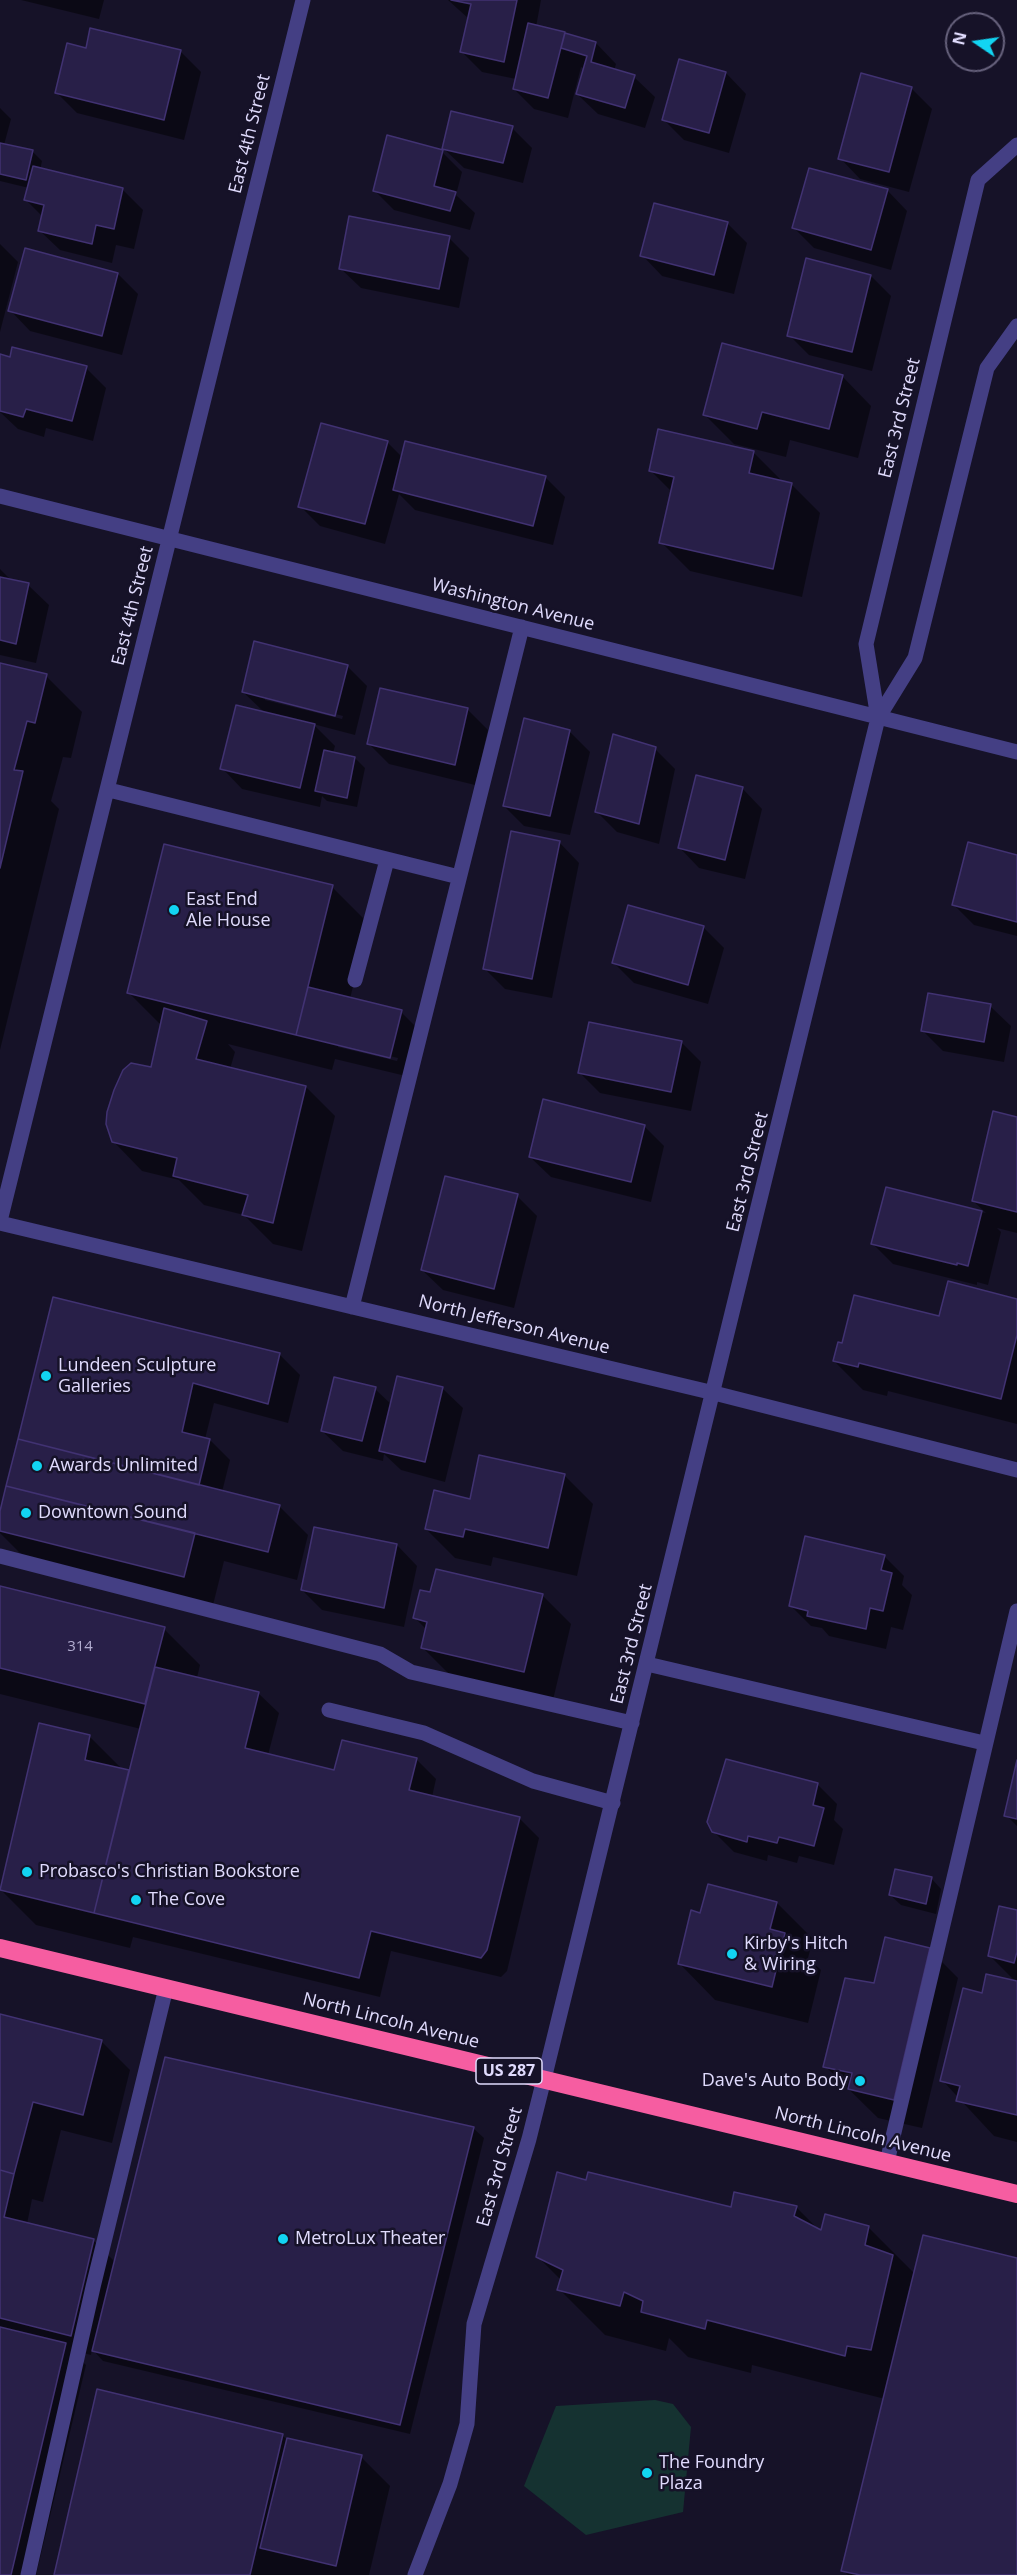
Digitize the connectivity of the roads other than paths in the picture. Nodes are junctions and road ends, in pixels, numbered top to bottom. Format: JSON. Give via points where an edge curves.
{"nodes":[{"id":1,"x":303,"y":0,"type":"edge"},
{"id":2,"x":1017,"y":145,"type":"edge"},
{"id":3,"x":1017,"y":326,"type":"edge"},
{"id":4,"x":0,"y":496,"type":"edge"},
{"id":5,"x":170,"y":537,"type":"junction"},
{"id":6,"x":522,"y":627,"type":"junction"},
{"id":7,"x":878,"y":718,"type":"junction"},
{"id":8,"x":1017,"y":752,"type":"edge"},
{"id":9,"x":109,"y":790,"type":"junction"},
{"id":10,"x":387,"y":860,"type":"junction"},
{"id":11,"x":459,"y":877,"type":"junction"},
{"id":12,"x":355,"y":980,"type":"dead end"},
{"id":13,"x":0,"y":1222,"type":"edge"},
{"id":14,"x":352,"y":1307,"type":"junction"},
{"id":15,"x":714,"y":1393,"type":"junction"},
{"id":16,"x":1017,"y":1470,"type":"edge"},
{"id":17,"x":0,"y":1556,"type":"edge"},
{"id":18,"x":1017,"y":1611,"type":"edge"},
{"id":19,"x":647,"y":1664,"type":"junction"},
{"id":20,"x":329,"y":1710,"type":"dead end"},
{"id":21,"x":633,"y":1723,"type":"junction"},
{"id":22,"x":984,"y":1743,"type":"junction"},
{"id":23,"x":613,"y":1803,"type":"junction"},
{"id":24,"x":0,"y":1948,"type":"edge"},
{"id":25,"x":166,"y":1988,"type":"junction"},
{"id":26,"x":544,"y":2079,"type":"junction"},
{"id":27,"x":886,"y":2162,"type":"junction"},
{"id":28,"x":1017,"y":2194,"type":"edge"},
{"id":29,"x":28,"y":2575,"type":"edge"},
{"id":30,"x":415,"y":2575,"type":"edge"}],
"edges":[{"from":1,"to":5,"type":"street","name":"East 4th Street"},
{"from":2,"to":7,"type":"street","name":"East 3rd Street","via":[[978,180],[866,644]]},
{"from":3,"to":7,"type":"street","name":"East 3rd Street","via":[[987,368],[915,658]]},
{"from":4,"to":5,"type":"street","name":"Washington Avenue"},
{"from":5,"to":6,"type":"street","name":"Washington Avenue"},
{"from":5,"to":9,"type":"street","name":"East 4th Street"},
{"from":6,"to":7,"type":"street","name":"Washington Avenue"},
{"from":6,"to":11,"type":"street"},
{"from":7,"to":8,"type":"street","name":"Washington Avenue"},
{"from":7,"to":15,"type":"street","name":"East 3rd Street"},
{"from":9,"to":10,"type":"street"},
{"from":9,"to":13,"type":"street","name":"East 4th Street"},
{"from":10,"to":11,"type":"street"},
{"from":10,"to":12,"type":"street"},
{"from":11,"to":14,"type":"street"},
{"from":13,"to":14,"type":"street","name":"North Jefferson Avenue"},
{"from":14,"to":15,"type":"street","name":"North Jefferson Avenue"},
{"from":15,"to":16,"type":"street","name":"North Jefferson Avenue"},
{"from":15,"to":19,"type":"street","name":"East 3rd Street"},
{"from":17,"to":21,"type":"street","via":[[380,1654],[411,1672]]},
{"from":18,"to":22,"type":"street"},
{"from":19,"to":21,"type":"street","name":"East 3rd Street"},
{"from":19,"to":22,"type":"street"},
{"from":20,"to":23,"type":"street","via":[[424,1733],[533,1780]]},
{"from":21,"to":23,"type":"street","name":"East 3rd Street"},
{"from":22,"to":27,"type":"street"},
{"from":23,"to":26,"type":"street","name":"East 3rd Street"},
{"from":24,"to":25,"type":"highway","name":"North Lincoln Avenue","number":"US 287"},
{"from":25,"to":26,"type":"highway","name":"North Lincoln Avenue","number":"US 287"},
{"from":25,"to":29,"type":"street"},
{"from":26,"to":27,"type":"highway","name":"North Lincoln Avenue","number":"US 287"},
{"from":26,"to":30,"type":"street","name":"East 3rd Street","via":[[474,2324],[467,2424],[450,2484]]},
{"from":27,"to":28,"type":"highway","name":"North Lincoln Avenue","number":"US 287"}]}
